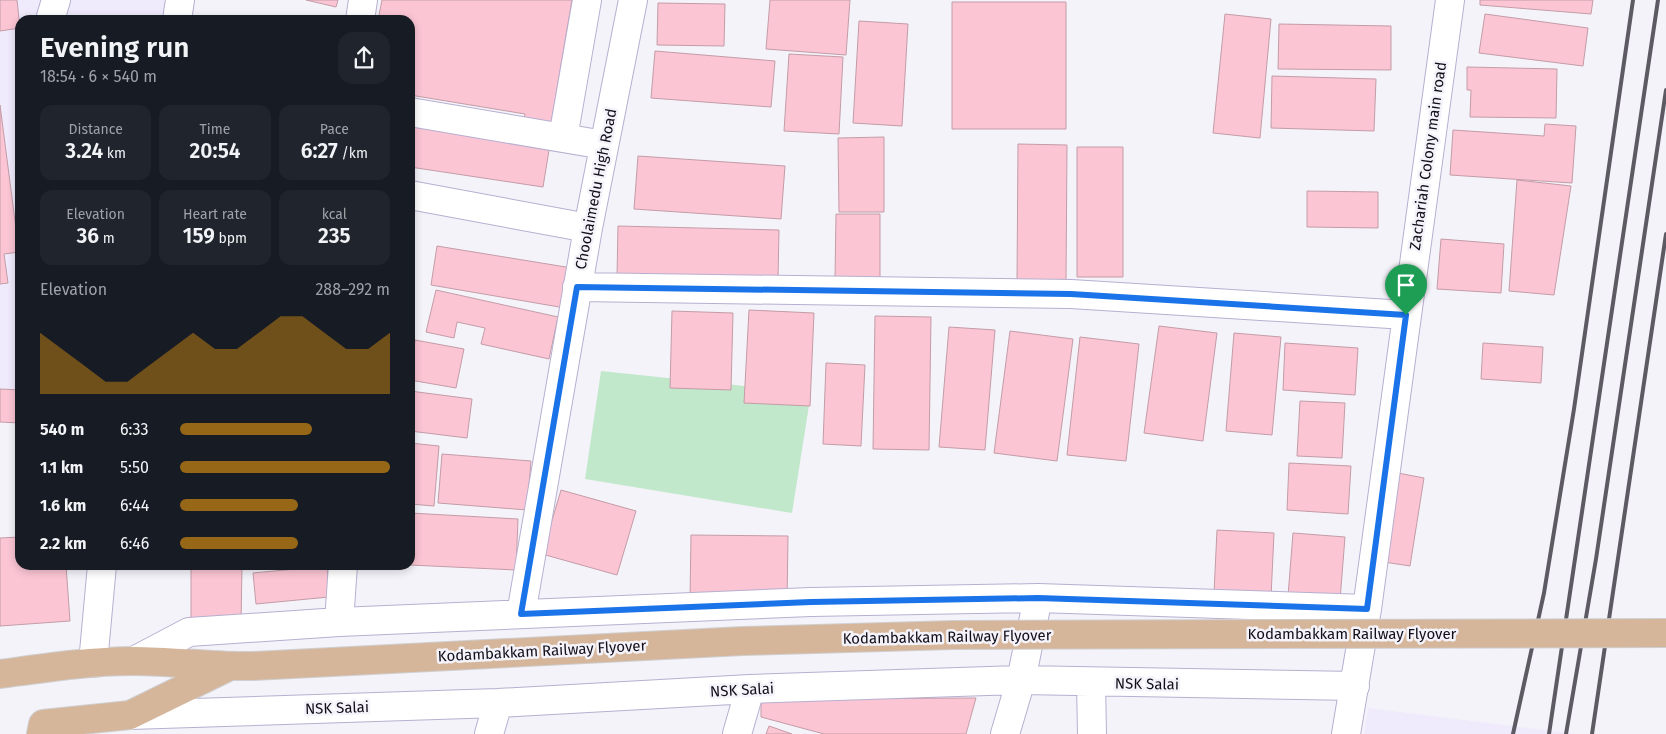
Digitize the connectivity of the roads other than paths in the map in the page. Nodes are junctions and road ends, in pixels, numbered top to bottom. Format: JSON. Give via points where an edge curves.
{"nodes":[{"id":1,"x":56,"y":0,"type":"edge"},
{"id":2,"x":180,"y":0,"type":"edge"},
{"id":3,"x":363,"y":0,"type":"edge"},
{"id":4,"x":587,"y":0,"type":"edge"},
{"id":5,"x":633,"y":0,"type":"edge"},
{"id":6,"x":1450,"y":0,"type":"edge"},
{"id":7,"x":52,"y":15,"type":"edge"},
{"id":8,"x":178,"y":15,"type":"edge"},
{"id":9,"x":361,"y":15,"type":"edge"},
{"id":10,"x":415,"y":113,"type":"edge"},
{"id":11,"x":563,"y":138,"type":"junction"},
{"id":12,"x":604,"y":145,"type":"junction"},
{"id":13,"x":415,"y":196,"type":"edge"},
{"id":14,"x":588,"y":228,"type":"junction"},
{"id":15,"x":577,"y":287,"type":"junction"},
{"id":16,"x":1406,"y":315,"type":"junction"},
{"id":17,"x":102,"y":570,"type":"edge"},
{"id":18,"x":343,"y":570,"type":"edge"},
{"id":19,"x":1038,"y":598,"type":"junction"},
{"id":20,"x":1367,"y":609,"type":"junction"},
{"id":21,"x":521,"y":614,"type":"junction"},
{"id":22,"x":339,"y":622,"type":"junction"},
{"id":23,"x":1666,"y":633,"type":"edge"},
{"id":24,"x":134,"y":661,"type":"junction"},
{"id":25,"x":93,"y":663,"type":"junction"},
{"id":26,"x":240,"y":666,"type":"junction"},
{"id":27,"x":0,"y":674,"type":"edge"},
{"id":28,"x":1021,"y":680,"type":"junction"},
{"id":29,"x":1091,"y":683,"type":"junction"},
{"id":30,"x":1355,"y":686,"type":"junction"},
{"id":31,"x":750,"y":689,"type":"junction"},
{"id":32,"x":498,"y":703,"type":"junction"},
{"id":33,"x":130,"y":715,"type":"junction"},
{"id":34,"x":42,"y":729,"type":"edge"},
{"id":35,"x":489,"y":734,"type":"edge"},
{"id":36,"x":737,"y":734,"type":"edge"},
{"id":37,"x":1005,"y":734,"type":"edge"},
{"id":38,"x":1092,"y":734,"type":"edge"},
{"id":39,"x":1346,"y":734,"type":"edge"}],
"edges":[{"from":1,"to":7,"type":"street"},
{"from":2,"to":8,"type":"street"},
{"from":3,"to":9,"type":"street"},
{"from":4,"to":11,"type":"street"},
{"from":5,"to":12,"type":"street","name":"Choolaimedu High Road"},
{"from":6,"to":16,"type":"street","name":"Zachariah Colony main road"},
{"from":10,"to":11,"type":"street"},
{"from":11,"to":12,"type":"street"},
{"from":12,"to":14,"type":"street","name":"Choolaimedu High Road"},
{"from":13,"to":14,"type":"street"},
{"from":14,"to":15,"type":"street","name":"Choolaimedu High Road"},
{"from":15,"to":16,"type":"street","via":[[1071,294]]},
{"from":15,"to":21,"type":"street","name":"Choolaimedu High Road"},
{"from":16,"to":20,"type":"street","name":"Zachariah Colony main road"},
{"from":17,"to":25,"type":"street"},
{"from":18,"to":22,"type":"street"},
{"from":19,"to":20,"type":"street"},
{"from":19,"to":21,"type":"street","via":[[811,602]]},
{"from":19,"to":28,"type":"street"},
{"from":20,"to":30,"type":"street","name":"Zachariah Colony main road"},
{"from":21,"to":22,"type":"street"},
{"from":22,"to":24,"type":"street","via":[[189,632]]},
{"from":23,"to":26,"type":"main road","name":"Kodambakkam Railway Flyover","bridge":true,"via":[[954,635],[734,641]]},
{"from":24,"to":25,"type":"main road","name":"Kodambakkam Railway Flyover"},
{"from":24,"to":26,"type":"main road","name":"Kodambakkam Railway Flyover"},
{"from":25,"to":27,"type":"main road","name":"Kodambakkam Railway Flyover"},
{"from":26,"to":33,"type":"main road","name":"Kodambakkam Railway Flyover"},
{"from":28,"to":29,"type":"street","name":"NSK Salai"},
{"from":28,"to":31,"type":"street","name":"NSK Salai"},
{"from":28,"to":37,"type":"street"},
{"from":29,"to":30,"type":"street","name":"NSK Salai"},
{"from":29,"to":38,"type":"street"},
{"from":30,"to":39,"type":"street","name":"Zachariah Colony main road"},
{"from":31,"to":32,"type":"street","name":"NSK Salai"},
{"from":31,"to":36,"type":"street"},
{"from":32,"to":33,"type":"street","name":"NSK Salai"},
{"from":32,"to":35,"type":"street"},
{"from":33,"to":34,"type":"main road"}]}
